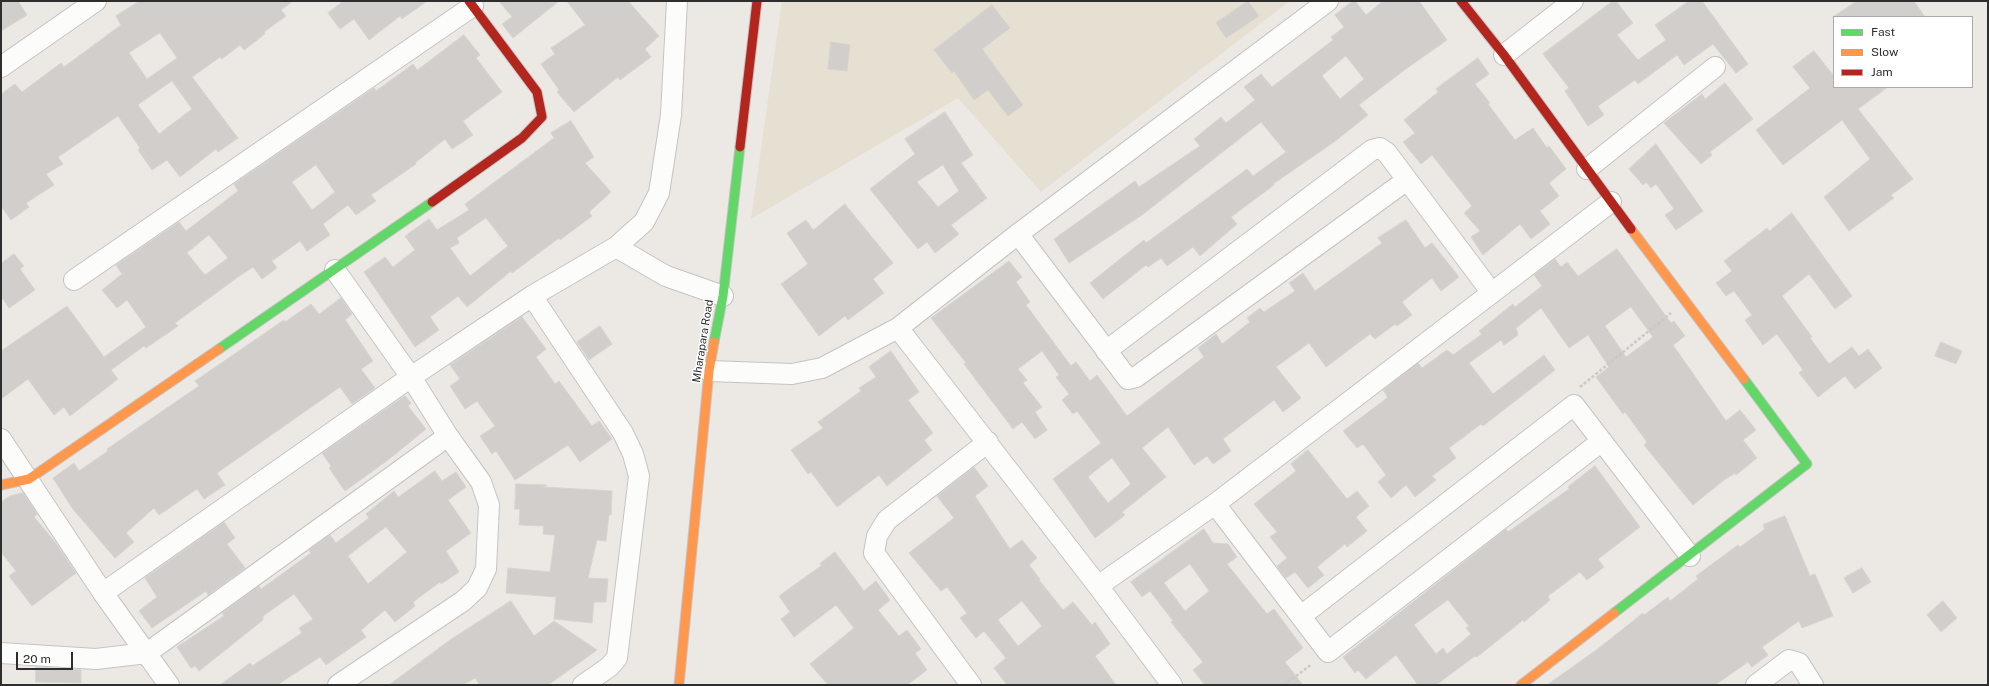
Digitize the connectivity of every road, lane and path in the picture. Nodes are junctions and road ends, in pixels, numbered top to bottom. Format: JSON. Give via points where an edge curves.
{"nodes":[{"id":1,"x":96,"y":1,"type":"edge"},
{"id":2,"x":677,"y":1,"type":"edge"},
{"id":3,"x":757,"y":1,"type":"edge"},
{"id":4,"x":1328,"y":1,"type":"edge"},
{"id":5,"x":1461,"y":1,"type":"edge"},
{"id":6,"x":1573,"y":1,"type":"edge"},
{"id":7,"x":471,"y":3,"type":"edge"},
{"id":8,"x":1504,"y":55,"type":"junction"},
{"id":9,"x":1,"y":67,"type":"edge"},
{"id":10,"x":1715,"y":67,"type":"dead end"},
{"id":11,"x":1587,"y":169,"type":"junction"},
{"id":12,"x":1407,"y":180,"type":"junction"},
{"id":13,"x":1611,"y":202,"type":"junction"},
{"id":14,"x":1018,"y":234,"type":"junction"},
{"id":15,"x":616,"y":247,"type":"junction"},
{"id":16,"x":335,"y":270,"type":"junction"},
{"id":17,"x":74,"y":280,"type":"dead end"},
{"id":18,"x":1492,"y":293,"type":"junction"},
{"id":19,"x":532,"y":296,"type":"junction"},
{"id":20,"x":723,"y":296,"type":"junction"},
{"id":21,"x":1686,"y":301,"type":"junction"},
{"id":22,"x":898,"y":328,"type":"junction"},
{"id":23,"x":1106,"y":351,"type":"junction"},
{"id":24,"x":709,"y":371,"type":"junction"},
{"id":25,"x":411,"y":377,"type":"junction"},
{"id":26,"x":1574,"y":405,"type":"junction"},
{"id":27,"x":448,"y":436,"type":"junction"},
{"id":28,"x":1,"y":439,"type":"edge"},
{"id":29,"x":1602,"y":441,"type":"junction"},
{"id":30,"x":988,"y":442,"type":"junction"},
{"id":31,"x":29,"y":479,"type":"junction"},
{"id":32,"x":1,"y":485,"type":"edge"},
{"id":33,"x":1215,"y":504,"type":"junction"},
{"id":34,"x":1690,"y":556,"type":"junction"},
{"id":35,"x":1098,"y":586,"type":"junction"},
{"id":36,"x":103,"y":594,"type":"junction"},
{"id":37,"x":1301,"y":616,"type":"junction"},
{"id":38,"x":1328,"y":652,"type":"junction"},
{"id":39,"x":1,"y":653,"type":"edge"},
{"id":40,"x":147,"y":653,"type":"junction"},
{"id":41,"x":169,"y":685,"type":"edge"},
{"id":42,"x":338,"y":685,"type":"edge"},
{"id":43,"x":583,"y":685,"type":"edge"},
{"id":44,"x":679,"y":685,"type":"edge"},
{"id":45,"x":971,"y":685,"type":"edge"},
{"id":46,"x":1172,"y":685,"type":"edge"},
{"id":47,"x":1284,"y":685,"type":"edge"},
{"id":48,"x":1521,"y":685,"type":"edge"},
{"id":49,"x":1756,"y":685,"type":"edge"},
{"id":50,"x":1813,"y":685,"type":"edge"}],
"edges":[{"from":1,"to":9,"type":"street"},
{"from":2,"to":15,"type":"street","via":[[671,115],[659,193],[644,222]]},
{"from":3,"to":20,"type":"street","name":"Mharapara Road"},
{"from":4,"to":14,"type":"street"},
{"from":5,"to":8,"type":"street"},
{"from":6,"to":8,"type":"street"},
{"from":7,"to":16,"type":"street","via":[[537,92],[542,117],[522,138]]},
{"from":7,"to":17,"type":"street"},
{"from":8,"to":11,"type":"street"},
{"from":10,"to":11,"type":"street"},
{"from":11,"to":13,"type":"street"},
{"from":12,"to":18,"type":"street"},
{"from":12,"to":23,"type":"street","via":[[1136,377],[1128,379]]},
{"from":12,"to":23,"type":"street","via":[[1387,153],[1380,148],[1372,150]]},
{"from":13,"to":18,"type":"street"},
{"from":13,"to":21,"type":"street"},
{"from":14,"to":22,"type":"street"},
{"from":14,"to":23,"type":"street"},
{"from":15,"to":19,"type":"street"},
{"from":15,"to":20,"type":"street","via":[[666,276]]},
{"from":16,"to":25,"type":"street"},
{"from":16,"to":31,"type":"street"},
{"from":18,"to":33,"type":"street"},
{"from":19,"to":25,"type":"street"},
{"from":19,"to":43,"type":"street","via":[[623,434],[633,454],[639,476],[617,658],[609,667]]},
{"from":20,"to":24,"type":"street","name":"Mharapara Road"},
{"from":21,"to":26,"type":"path","via":[[1581,386]]},
{"from":21,"to":34,"type":"street","via":[[1807,464]]},
{"from":22,"to":24,"type":"street","via":[[822,368],[792,374]]},
{"from":22,"to":30,"type":"street"},
{"from":24,"to":44,"type":"street","name":"Mharapara Road"},
{"from":25,"to":27,"type":"street"},
{"from":25,"to":36,"type":"street"},
{"from":26,"to":29,"type":"street"},
{"from":26,"to":37,"type":"street"},
{"from":27,"to":40,"type":"street"},
{"from":27,"to":42,"type":"street","via":[[481,482],[489,505],[486,568],[477,588],[463,602]]},
{"from":28,"to":31,"type":"street"},
{"from":29,"to":34,"type":"street"},
{"from":29,"to":38,"type":"street"},
{"from":30,"to":35,"type":"street"},
{"from":30,"to":45,"type":"street","via":[[887,520],[877,536],[874,553]]},
{"from":31,"to":32,"type":"street"},
{"from":31,"to":36,"type":"street"},
{"from":33,"to":35,"type":"street"},
{"from":33,"to":37,"type":"street"},
{"from":34,"to":48,"type":"street"},
{"from":35,"to":46,"type":"street"},
{"from":36,"to":40,"type":"street"},
{"from":37,"to":38,"type":"street"},
{"from":38,"to":47,"type":"path"},
{"from":39,"to":40,"type":"street","via":[[96,659]]},
{"from":40,"to":41,"type":"street"},
{"from":49,"to":50,"type":"street","via":[[1789,660],[1800,663]]}]}
